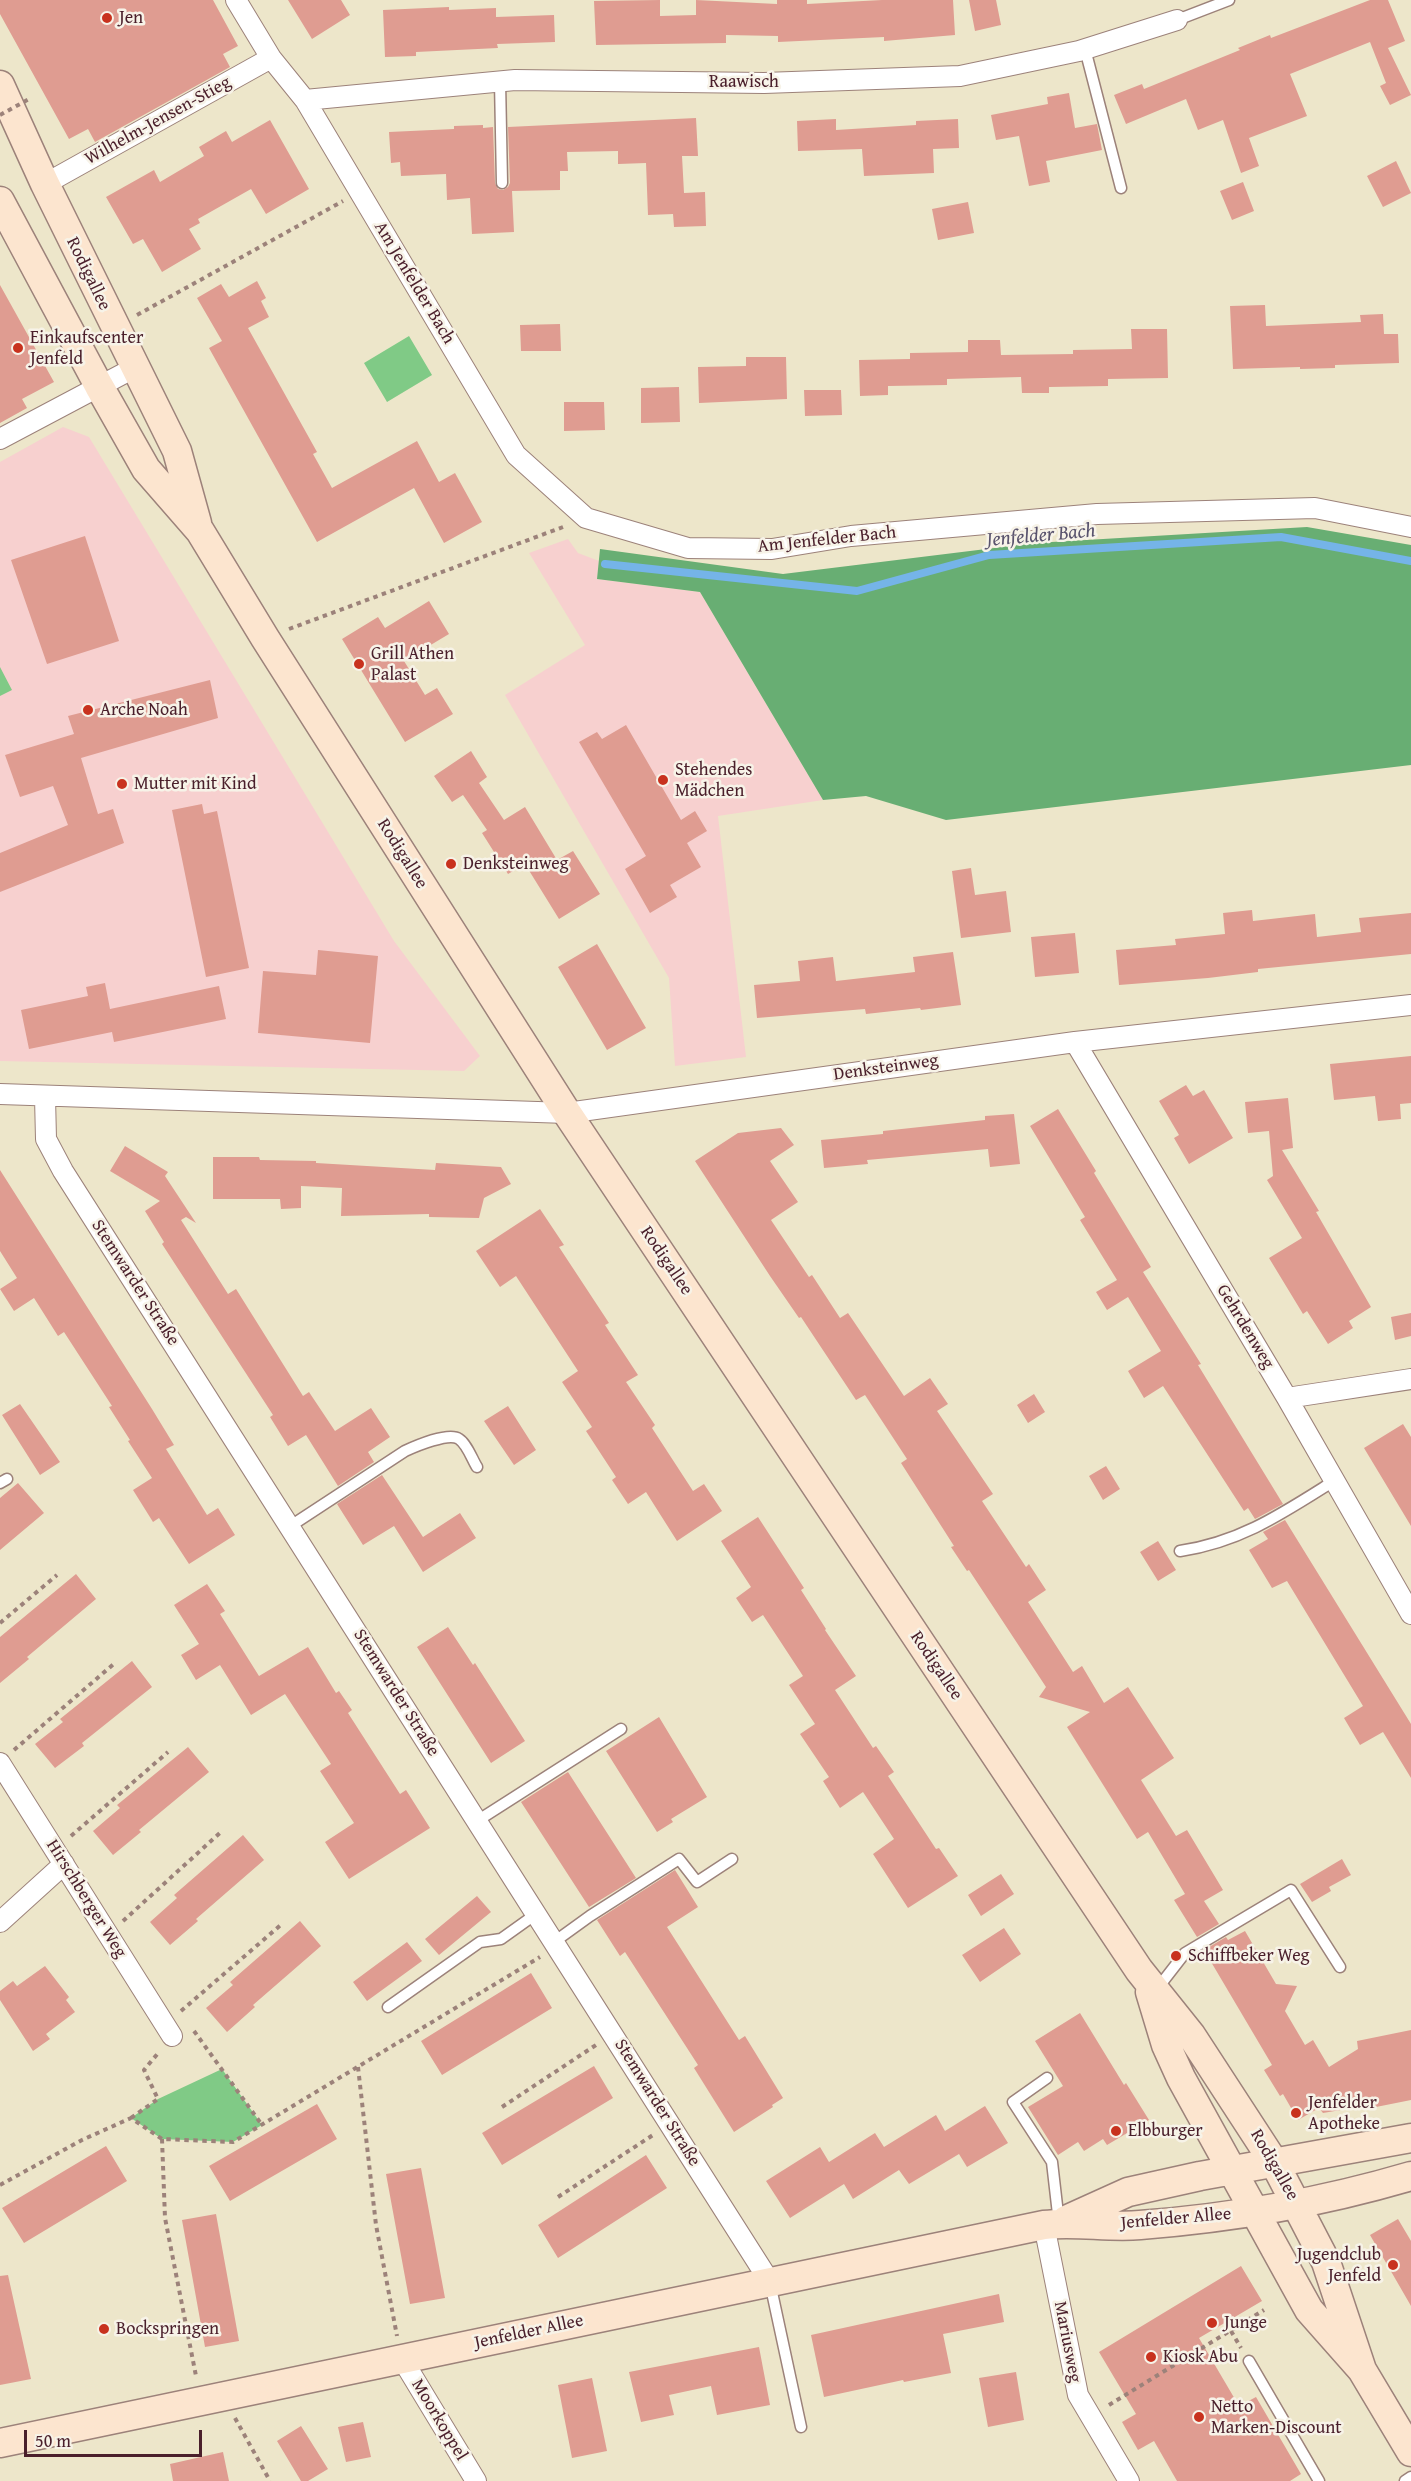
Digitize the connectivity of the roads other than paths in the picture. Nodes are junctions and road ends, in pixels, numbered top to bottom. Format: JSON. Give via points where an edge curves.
{"nodes":[{"id":1,"x":236,"y":0,"type":"edge"},
{"id":2,"x":1229,"y":0,"type":"edge"},
{"id":3,"x":1177,"y":20,"type":"joint"},
{"id":4,"x":1085,"y":49,"type":"junction"},
{"id":5,"x":271,"y":58,"type":"junction"},
{"id":6,"x":500,"y":81,"type":"junction"},
{"id":7,"x":0,"y":85,"type":"edge"},
{"id":8,"x":305,"y":100,"type":"junction"},
{"id":9,"x":502,"y":183,"type":"dead end"},
{"id":10,"x":45,"y":184,"type":"junction"},
{"id":11,"x":1121,"y":188,"type":"dead end"},
{"id":12,"x":0,"y":201,"type":"edge"},
{"id":13,"x":134,"y":368,"type":"junction"},
{"id":14,"x":99,"y":386,"type":"junction"},
{"id":15,"x":0,"y":439,"type":"edge"},
{"id":16,"x":1411,"y":527,"type":"edge"},
{"id":17,"x":200,"y":531,"type":"junction"},
{"id":18,"x":1411,"y":1005,"type":"edge"},
{"id":19,"x":1075,"y":1042,"type":"junction"},
{"id":20,"x":0,"y":1094,"type":"edge"},
{"id":21,"x":45,"y":1097,"type":"junction"},
{"id":22,"x":567,"y":1113,"type":"junction"},
{"id":23,"x":1411,"y":1378,"type":"edge"},
{"id":24,"x":1287,"y":1398,"type":"junction"},
{"id":25,"x":477,"y":1467,"type":"dead end"},
{"id":26,"x":1334,"y":1480,"type":"junction"},
{"id":27,"x":290,"y":1527,"type":"junction"},
{"id":28,"x":1180,"y":1551,"type":"dead end"},
{"id":29,"x":1411,"y":1614,"type":"edge"},
{"id":30,"x":621,"y":1729,"type":"dead end"},
{"id":31,"x":4,"y":1759,"type":"edge"},
{"id":32,"x":477,"y":1821,"type":"junction"},
{"id":33,"x":59,"y":1857,"type":"junction"},
{"id":34,"x":732,"y":1859,"type":"dead end"},
{"id":35,"x":536,"y":1914,"type":"junction"},
{"id":36,"x":0,"y":1922,"type":"edge"},
{"id":37,"x":555,"y":1945,"type":"junction"},
{"id":38,"x":1340,"y":1967,"type":"dead end"},
{"id":39,"x":1151,"y":1987,"type":"junction"},
{"id":40,"x":388,"y":2007,"type":"dead end"},
{"id":41,"x":172,"y":2036,"type":"road end"},
{"id":42,"x":1047,"y":2079,"type":"dead end"},
{"id":43,"x":1411,"y":2138,"type":"edge"},
{"id":44,"x":1275,"y":2164,"type":"junction"},
{"id":45,"x":1233,"y":2170,"type":"junction"},
{"id":46,"x":1411,"y":2176,"type":"edge"},
{"id":47,"x":1297,"y":2205,"type":"junction"},
{"id":48,"x":1256,"y":2211,"type":"junction"},
{"id":49,"x":1052,"y":2224,"type":"junction"},
{"id":50,"x":770,"y":2282,"type":"junction"},
{"id":51,"x":402,"y":2359,"type":"junction"},
{"id":52,"x":1249,"y":2361,"type":"dead end"},
{"id":53,"x":1362,"y":2370,"type":"junction"},
{"id":54,"x":801,"y":2427,"type":"dead end"},
{"id":55,"x":0,"y":2443,"type":"edge"},
{"id":56,"x":1411,"y":2452,"type":"edge"},
{"id":57,"x":1411,"y":2477,"type":"edge"},
{"id":58,"x":476,"y":2481,"type":"edge"},
{"id":59,"x":1129,"y":2481,"type":"edge"},
{"id":60,"x":1319,"y":2481,"type":"edge"},
{"id":61,"x":1405,"y":2481,"type":"edge"}],
"edges":[{"from":1,"to":5,"type":"street","name":"Am Jenfelder Bach"},
{"from":2,"to":3,"type":"lane"},
{"from":3,"to":4,"type":"street","name":"Raawisch"},
{"from":4,"to":6,"type":"street","name":"Raawisch","via":[[960,75],[765,83]]},
{"from":4,"to":11,"type":"lane"},
{"from":5,"to":8,"type":"street","name":"Am Jenfelder Bach"},
{"from":5,"to":10,"type":"street","name":"Wilhelm-Jensen-Stieg"},
{"from":6,"to":8,"type":"street","name":"Raawisch"},
{"from":6,"to":9,"type":"lane"},
{"from":7,"to":10,"type":"main road","name":"Rodigallee"},
{"from":8,"to":16,"type":"street","name":"Am Jenfelder Bach","via":[[516,455],[586,519],[688,548],[772,549],[851,536],[1097,514],[1315,508]]},
{"from":10,"to":13,"type":"main road","name":"Rodigallee"},
{"from":12,"to":14,"type":"main road","name":"Rodigallee"},
{"from":13,"to":14,"type":"street"},
{"from":13,"to":17,"type":"main road","name":"Rodigallee","via":[[177,451]]},
{"from":14,"to":15,"type":"street"},
{"from":14,"to":17,"type":"main road","name":"Rodigallee","via":[[147,469]]},
{"from":17,"to":22,"type":"main road","name":"Rodigallee"},
{"from":18,"to":19,"type":"street","name":"Denksteinweg"},
{"from":19,"to":22,"type":"street","name":"Denksteinweg"},
{"from":19,"to":24,"type":"street","name":"Gehrdenweg"},
{"from":20,"to":21,"type":"street","name":"Denksteinweg"},
{"from":21,"to":22,"type":"street","name":"Denksteinweg"},
{"from":21,"to":27,"type":"street","name":"Stemwarder Straße","via":[[46,1139],[63,1171]]},
{"from":22,"to":39,"type":"main road","name":"Rodigallee"},
{"from":23,"to":24,"type":"street"},
{"from":24,"to":26,"type":"street","name":"Gehrdenweg"},
{"from":25,"to":27,"type":"lane","via":[[459,1439],[421,1444]]},
{"from":26,"to":28,"type":"lane","via":[[1256,1529],[1208,1547]]},
{"from":26,"to":29,"type":"street","name":"Gehrdenweg"},
{"from":27,"to":32,"type":"street","name":"Stemwarder Straße"},
{"from":30,"to":32,"type":"lane"},
{"from":31,"to":33,"type":"street","name":"Hirschberger Weg"},
{"from":32,"to":35,"type":"street","name":"Stemwarder Straße"},
{"from":33,"to":36,"type":"street"},
{"from":33,"to":41,"type":"street","name":"Hirschberger Weg"},
{"from":34,"to":37,"type":"lane","via":[[697,1882],[679,1859],[590,1916]]},
{"from":35,"to":37,"type":"street","name":"Stemwarder Straße"},
{"from":35,"to":40,"type":"lane","via":[[501,1939],[480,1942]]},
{"from":37,"to":50,"type":"street","name":"Stemwarder Straße"},
{"from":38,"to":39,"type":"lane","via":[[1292,1890],[1185,1953]]},
{"from":39,"to":44,"type":"main road","name":"Rodigallee","via":[[1215,2068]]},
{"from":39,"to":45,"type":"main road","name":"Rodigallee","via":[[1181,2078]]},
{"from":42,"to":49,"type":"lane","via":[[1013,2102],[1052,2162]]},
{"from":43,"to":44,"type":"main road"},
{"from":44,"to":45,"type":"main road"},
{"from":44,"to":47,"type":"main road","name":"Rodigallee"},
{"from":45,"to":48,"type":"main road","name":"Rodigallee"},
{"from":45,"to":49,"type":"main road","name":"Jenfelder Allee","via":[[1128,2192]]},
{"from":46,"to":47,"type":"main road"},
{"from":47,"to":48,"type":"main road"},
{"from":47,"to":53,"type":"main road","name":"Rodigallee","via":[[1326,2262]]},
{"from":48,"to":49,"type":"main road","name":"Jenfelder Allee","via":[[1138,2226]]},
{"from":48,"to":53,"type":"main road","name":"Rodigallee","via":[[1309,2310]]},
{"from":49,"to":50,"type":"main road","name":"Jenfelder Allee"},
{"from":49,"to":59,"type":"street","name":"Mariusweg","via":[[1078,2395]]},
{"from":50,"to":51,"type":"main road","name":"Jenfelder Allee"},
{"from":50,"to":54,"type":"lane"},
{"from":51,"to":55,"type":"main road","name":"Jenfelder Allee"},
{"from":51,"to":58,"type":"street","name":"Moorkoppel"},
{"from":52,"to":60,"type":"lane"},
{"from":53,"to":56,"type":"main road","name":"Rodigallee"},
{"from":57,"to":61,"type":"lane"}]}
